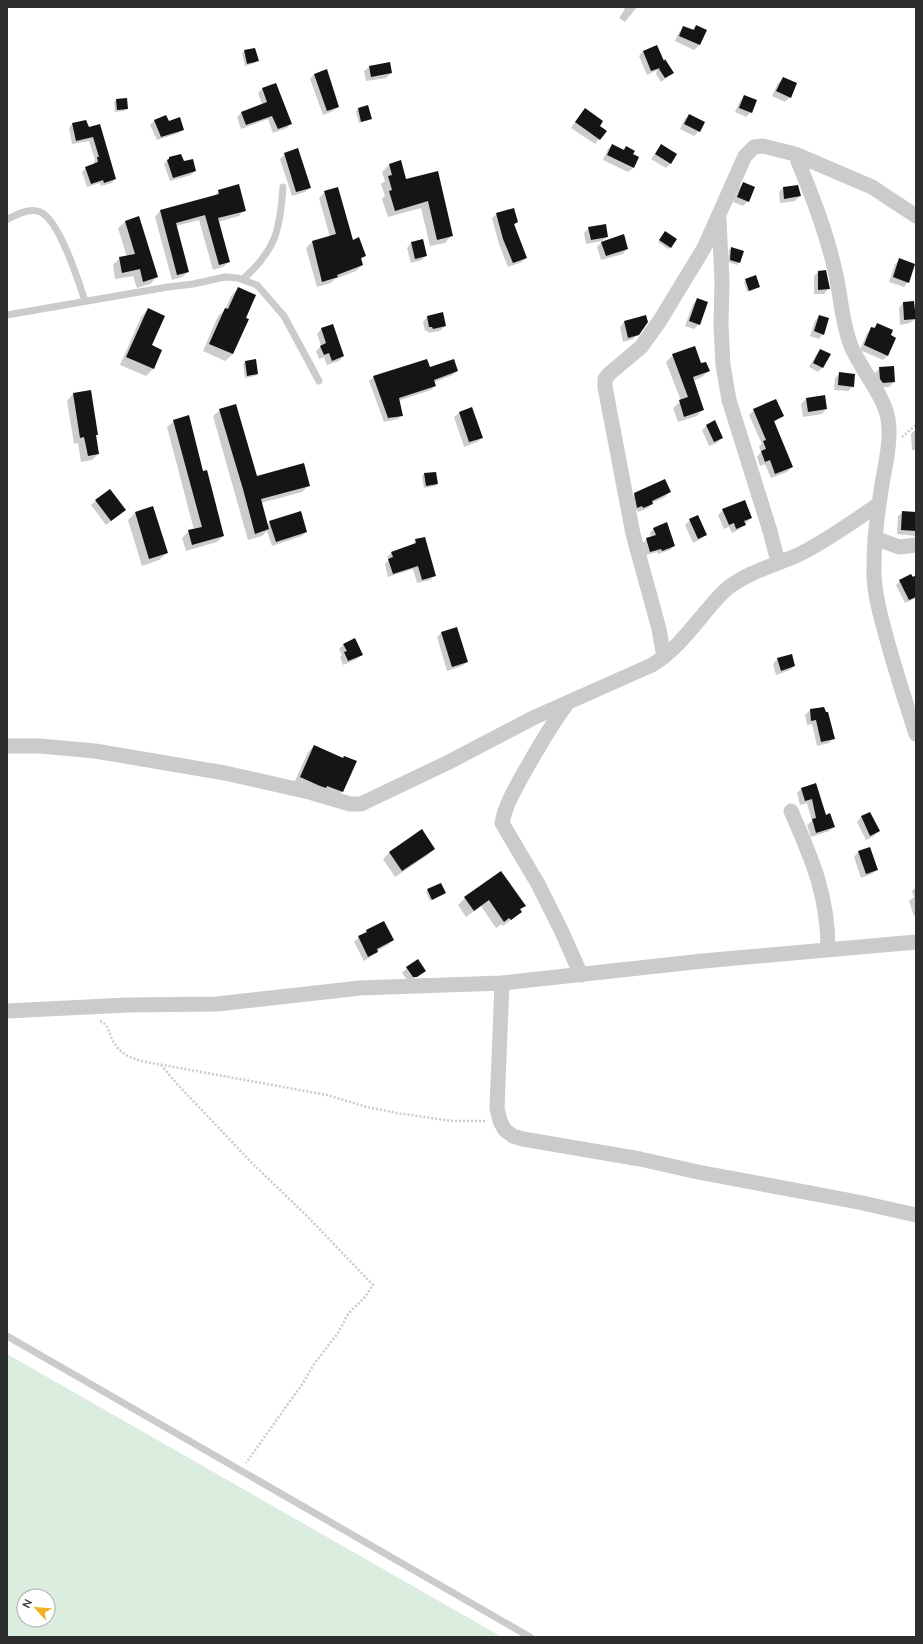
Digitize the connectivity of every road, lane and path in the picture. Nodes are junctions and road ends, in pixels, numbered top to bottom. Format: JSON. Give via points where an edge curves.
{"nodes":[{"id":1,"x":795,"y":154,"type":"junction"},
{"id":2,"x":283,"y":187,"type":"dead end"},
{"id":3,"x":719,"y":216,"type":"junction"},
{"id":4,"x":916,"y":216,"type":"edge"},
{"id":5,"x":8,"y":218,"type":"edge"},
{"id":6,"x":243,"y":279,"type":"junction"},
{"id":7,"x":85,"y":301,"type":"junction"},
{"id":8,"x":7,"y":315,"type":"edge"},
{"id":9,"x":319,"y":381,"type":"dead end"},
{"id":10,"x":879,"y":504,"type":"junction"},
{"id":11,"x":875,"y":538,"type":"junction"},
{"id":12,"x":916,"y":545,"type":"edge"},
{"id":13,"x":778,"y":562,"type":"junction"},
{"id":14,"x":664,"y":657,"type":"junction"},
{"id":15,"x":566,"y":705,"type":"junction"},
{"id":16,"x":912,"y":709,"type":"edge"},
{"id":17,"x":916,"y":734,"type":"edge"},
{"id":18,"x":7,"y":746,"type":"edge"},
{"id":19,"x":791,"y":811,"type":"dead end"},
{"id":20,"x":916,"y":942,"type":"edge"},
{"id":21,"x":828,"y":949,"type":"junction"},
{"id":22,"x":581,"y":975,"type":"junction"},
{"id":23,"x":502,"y":984,"type":"junction"},
{"id":24,"x":7,"y":1011,"type":"edge"},
{"id":25,"x":99,"y":1020,"type":"dead end"},
{"id":26,"x":161,"y":1065,"type":"junction"},
{"id":27,"x":500,"y":1121,"type":"junction"},
{"id":28,"x":916,"y":1215,"type":"edge"},
{"id":29,"x":7,"y":1336,"type":"edge"},
{"id":30,"x":241,"y":1470,"type":"junction"},
{"id":31,"x":530,"y":1637,"type":"edge"}],
"edges":[{"from":1,"to":3,"type":"street","via":[[763,146],[754,148],[745,156]]},
{"from":1,"to":4,"type":"street","via":[[872,187]]},
{"from":1,"to":10,"type":"street","via":[[815,202],[836,274],[843,317],[851,345],[886,409],[888,452]]},
{"from":2,"to":6,"type":"lane","via":[[279,226],[273,244],[257,267]]},
{"from":3,"to":13,"type":"street","via":[[722,349],[728,393]]},
{"from":3,"to":14,"type":"street","via":[[704,248],[660,322],[641,347],[609,374],[605,387],[633,534]]},
{"from":5,"to":7,"type":"lane","via":[[30,210],[47,216],[63,243]]},
{"from":6,"to":7,"type":"lane","via":[[225,277]]},
{"from":6,"to":9,"type":"lane","via":[[257,285],[284,316]]},
{"from":7,"to":8,"type":"lane"},
{"from":10,"to":11,"type":"street"},
{"from":10,"to":13,"type":"street","via":[[820,543]]},
{"from":11,"to":12,"type":"street","via":[[899,547]]},
{"from":11,"to":16,"type":"street","via":[[874,568],[879,611],[892,661]]},
{"from":13,"to":14,"type":"street","via":[[759,569],[727,589]]},
{"from":14,"to":15,"type":"street"},
{"from":15,"to":18,"type":"street","via":[[361,804],[350,804],[225,772],[95,752],[40,746]]},
{"from":15,"to":22,"type":"street","via":[[508,803],[502,823],[538,884]]},
{"from":16,"to":17,"type":"street"},
{"from":19,"to":21,"type":"street","via":[[813,860],[821,887],[827,915]]},
{"from":20,"to":21,"type":"street"},
{"from":21,"to":22,"type":"street"},
{"from":22,"to":23,"type":"street"},
{"from":23,"to":24,"type":"street","via":[[360,988],[217,1004]]},
{"from":23,"to":27,"type":"street","via":[[497,1092]]},
{"from":25,"to":26,"type":"path","via":[[106,1025],[116,1046],[123,1053],[130,1058]]},
{"from":26,"to":27,"type":"path","via":[[327,1095],[396,1113],[452,1121]]},
{"from":26,"to":30,"type":"path","via":[[251,1162],[373,1285],[348,1314],[338,1333]]},
{"from":27,"to":28,"type":"street","via":[[513,1136],[536,1142],[640,1159]]},
{"from":29,"to":30,"type":"lane"},
{"from":30,"to":31,"type":"lane"}]}
